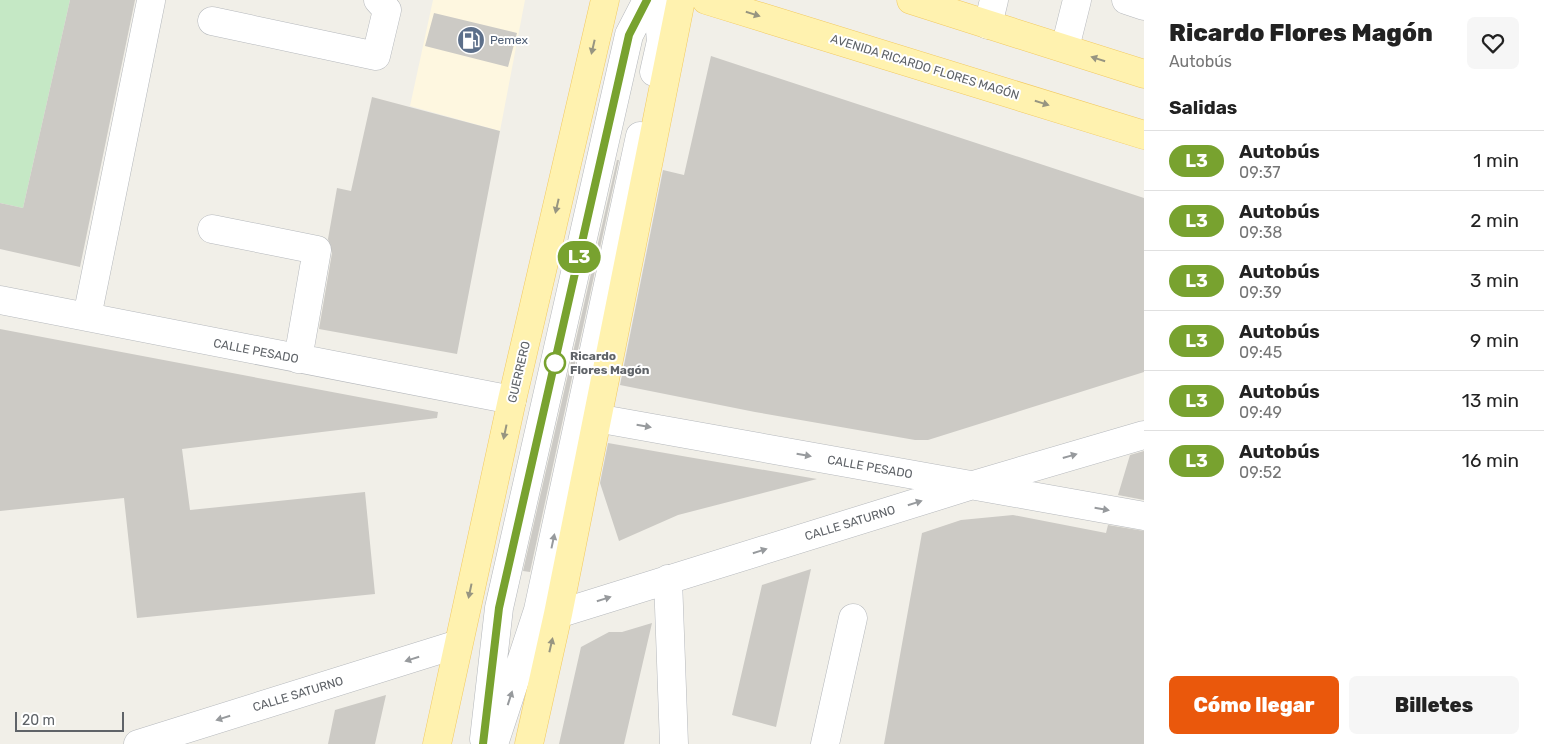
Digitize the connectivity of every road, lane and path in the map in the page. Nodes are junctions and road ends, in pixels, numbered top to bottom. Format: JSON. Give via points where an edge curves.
{"nodes":[{"id":1,"x":378,"y":0,"type":"edge"},
{"id":2,"x":605,"y":0,"type":"edge"},
{"id":3,"x":647,"y":0,"type":"edge"},
{"id":4,"x":657,"y":0,"type":"edge"},
{"id":5,"x":681,"y":0,"type":"edge"},
{"id":6,"x":706,"y":0,"type":"edge"},
{"id":7,"x":781,"y":0,"type":"edge"},
{"id":8,"x":911,"y":0,"type":"edge"},
{"id":9,"x":1077,"y":0,"type":"edge"},
{"id":10,"x":1126,"y":0,"type":"edge"},
{"id":11,"x":151,"y":1,"type":"dead end"},
{"id":12,"x":1144,"y":6,"type":"edge"},
{"id":13,"x":991,"y":13,"type":"edge"},
{"id":14,"x":212,"y":21,"type":"dead end"},
{"id":15,"x":790,"y":25,"type":"junction"},
{"id":16,"x":1065,"y":48,"type":"junction"},
{"id":17,"x":1144,"y":74,"type":"edge"},
{"id":18,"x":1144,"y":135,"type":"edge"},
{"id":19,"x":212,"y":229,"type":"dead end"},
{"id":20,"x":0,"y":300,"type":"edge"},
{"id":21,"x":87,"y":317,"type":"junction"},
{"id":22,"x":298,"y":359,"type":"junction"},
{"id":23,"x":512,"y":400,"type":"junction"},
{"id":24,"x":596,"y":418,"type":"junction"},
{"id":25,"x":1144,"y":435,"type":"edge"},
{"id":26,"x":973,"y":485,"type":"junction"},
{"id":27,"x":1144,"y":516,"type":"edge"},
{"id":28,"x":668,"y":580,"type":"junction"},
{"id":29,"x":558,"y":614,"type":"junction"},
{"id":30,"x":853,"y":618,"type":"dead end"},
{"id":31,"x":458,"y":644,"type":"junction"},
{"id":32,"x":138,"y":744,"type":"edge"},
{"id":33,"x":437,"y":744,"type":"edge"},
{"id":34,"x":483,"y":744,"type":"edge"},
{"id":35,"x":494,"y":744,"type":"edge"},
{"id":36,"x":529,"y":744,"type":"edge"},
{"id":37,"x":674,"y":744,"type":"edge"},
{"id":38,"x":825,"y":744,"type":"edge"}],
"edges":[{"from":1,"to":14,"type":"street","via":[[387,10],[376,56]]},
{"from":2,"to":23,"type":"main road","name":"GUERRERO","one_way":true},
{"from":3,"to":34,"type":"street","via":[[629,35],[499,608]]},
{"from":35,"to":4,"type":"street","one_way":true,"via":[[538,610],[661,41]]},
{"from":5,"to":24,"type":"main road"},
{"from":6,"to":15,"type":"main road","name":"AVENIDA RICARDO FLORES MAGÓN","one_way":true},
{"from":7,"to":15,"type":"main road"},
{"from":8,"to":13,"type":"main road"},
{"from":9,"to":16,"type":"street"},
{"from":10,"to":12,"type":"street"},
{"from":11,"to":21,"type":"street"},
{"from":13,"to":16,"type":"main road"},
{"from":15,"to":18,"type":"main road","name":"AVENIDA RICARDO FLORES MAGÓN","one_way":true},
{"from":17,"to":16,"type":"main road","one_way":true},
{"from":19,"to":22,"type":"street","via":[[317,250]]},
{"from":20,"to":21,"type":"street","name":"CALLE PESADO"},
{"from":21,"to":22,"type":"street","name":"CALLE PESADO"},
{"from":22,"to":23,"type":"street","name":"CALLE PESADO"},
{"from":23,"to":31,"type":"main road","name":"GUERRERO","one_way":true},
{"from":24,"to":26,"type":"street","name":"CALLE PESADO","one_way":true},
{"from":24,"to":29,"type":"main road"},
{"from":26,"to":25,"type":"street","name":"CALLE SATURNO","one_way":true},
{"from":26,"to":27,"type":"street","name":"CALLE PESADO","one_way":true},
{"from":28,"to":26,"type":"street","name":"CALLE SATURNO","one_way":true},
{"from":29,"to":28,"type":"street","name":"CALLE SATURNO","one_way":true},
{"from":28,"to":37,"type":"street"},
{"from":36,"to":29,"type":"main road","one_way":true},
{"from":30,"to":38,"type":"street"},
{"from":31,"to":32,"type":"street","name":"CALLE SATURNO","one_way":true},
{"from":31,"to":33,"type":"main road","name":"GUERRERO"}]}
